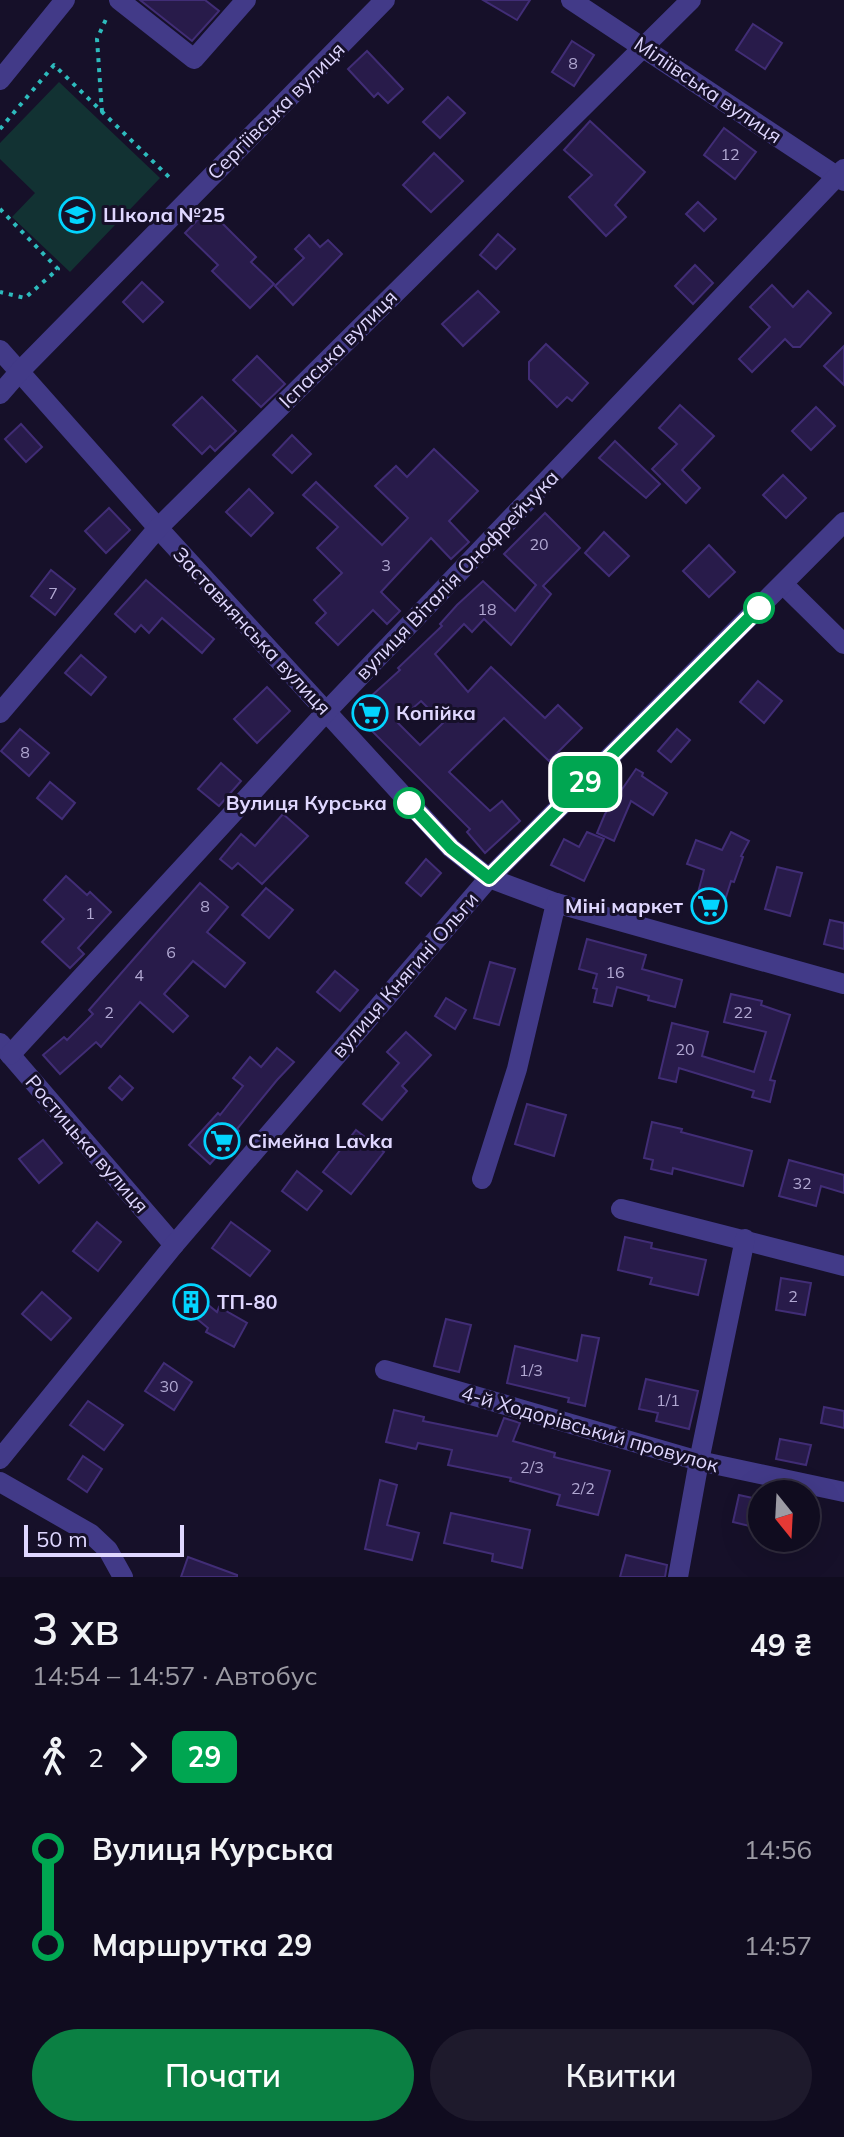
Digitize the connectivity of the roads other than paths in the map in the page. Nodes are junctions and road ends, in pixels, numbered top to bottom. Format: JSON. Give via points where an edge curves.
{"nodes":[{"id":1,"x":65,"y":0,"type":"edge"},
{"id":2,"x":246,"y":0,"type":"edge"},
{"id":3,"x":385,"y":0,"type":"edge"},
{"id":4,"x":571,"y":0,"type":"edge"},
{"id":5,"x":691,"y":0,"type":"edge"},
{"id":6,"x":114,"y":6,"type":"edge"},
{"id":7,"x":643,"y":46,"type":"junction"},
{"id":8,"x":0,"y":80,"type":"edge"},
{"id":9,"x":842,"y":176,"type":"edge"},
{"id":10,"x":0,"y":350,"type":"edge"},
{"id":11,"x":20,"y":371,"type":"junction"},
{"id":12,"x":0,"y":394,"type":"edge"},
{"id":13,"x":844,"y":522,"type":"edge"},
{"id":14,"x":158,"y":528,"type":"junction"},
{"id":15,"x":783,"y":584,"type":"junction"},
{"id":16,"x":844,"y":644,"type":"edge"},
{"id":17,"x":326,"y":712,"type":"junction"},
{"id":18,"x":0,"y":713,"type":"edge"},
{"id":19,"x":489,"y":878,"type":"junction"},
{"id":20,"x":556,"y":903,"type":"junction"},
{"id":21,"x":844,"y":984,"type":"edge"},
{"id":22,"x":5,"y":1049,"type":"edge"},
{"id":23,"x":482,"y":1179,"type":"dead end"},
{"id":24,"x":621,"y":1209,"type":"dead end"},
{"id":25,"x":745,"y":1239,"type":"junction"},
{"id":26,"x":174,"y":1245,"type":"junction"},
{"id":27,"x":844,"y":1266,"type":"edge"},
{"id":28,"x":385,"y":1370,"type":"dead end"},
{"id":29,"x":0,"y":1459,"type":"edge"},
{"id":30,"x":699,"y":1461,"type":"junction"},
{"id":31,"x":0,"y":1482,"type":"edge"},
{"id":32,"x":844,"y":1492,"type":"edge"},
{"id":33,"x":123,"y":1577,"type":"edge"},
{"id":34,"x":678,"y":1577,"type":"edge"}],
"edges":[{"from":1,"to":8,"type":"street"},
{"from":2,"to":6,"type":"street","via":[[194,59]]},
{"from":3,"to":11,"type":"street","name":"Сергіївська вулиця"},
{"from":4,"to":7,"type":"street","name":"Міліївська вулиця"},
{"from":5,"to":7,"type":"street","name":"Іспаська вулиця"},
{"from":7,"to":9,"type":"street","name":"Міліївська вулиця"},
{"from":7,"to":14,"type":"street","name":"Іспаська вулиця"},
{"from":9,"to":17,"type":"street","name":"вулиця Віталія Онофрейчука"},
{"from":10,"to":11,"type":"street","name":"Заставнянська вулиця"},
{"from":11,"to":12,"type":"street","name":"Сергіївська вулиця"},
{"from":11,"to":14,"type":"street","name":"Заставнянська вулиця"},
{"from":13,"to":15,"type":"street","name":"вулиця Княгині Ольги"},
{"from":14,"to":17,"type":"street","name":"Заставнянська вулиця"},
{"from":14,"to":18,"type":"street","name":"Іспаська вулиця"},
{"from":15,"to":16,"type":"street"},
{"from":15,"to":19,"type":"street","name":"вулиця Княгині Ольги"},
{"from":17,"to":19,"type":"street","name":"Заставнянська вулиця","via":[[451,848]]},
{"from":17,"to":22,"type":"street","name":"вулиця Віталія Онофрейчука"},
{"from":19,"to":20,"type":"street","name":"Заставнянська вулиця"},
{"from":19,"to":26,"type":"street","name":"вулиця Княгині Ольги"},
{"from":20,"to":21,"type":"street","name":"Заставнянська вулиця"},
{"from":20,"to":23,"type":"street","via":[[517,1069]]},
{"from":22,"to":26,"type":"street","name":"Ростицька вулиця"},
{"from":24,"to":25,"type":"street"},
{"from":25,"to":27,"type":"street"},
{"from":25,"to":30,"type":"street"},
{"from":26,"to":29,"type":"street","name":"вулиця Княгині Ольги"},
{"from":28,"to":30,"type":"street","name":"4-й Ходорівський провулок"},
{"from":30,"to":32,"type":"street","name":"4-й Ходорівський провулок"},
{"from":30,"to":34,"type":"street"},
{"from":31,"to":33,"type":"street","via":[[91,1534],[108,1550]]}]}
